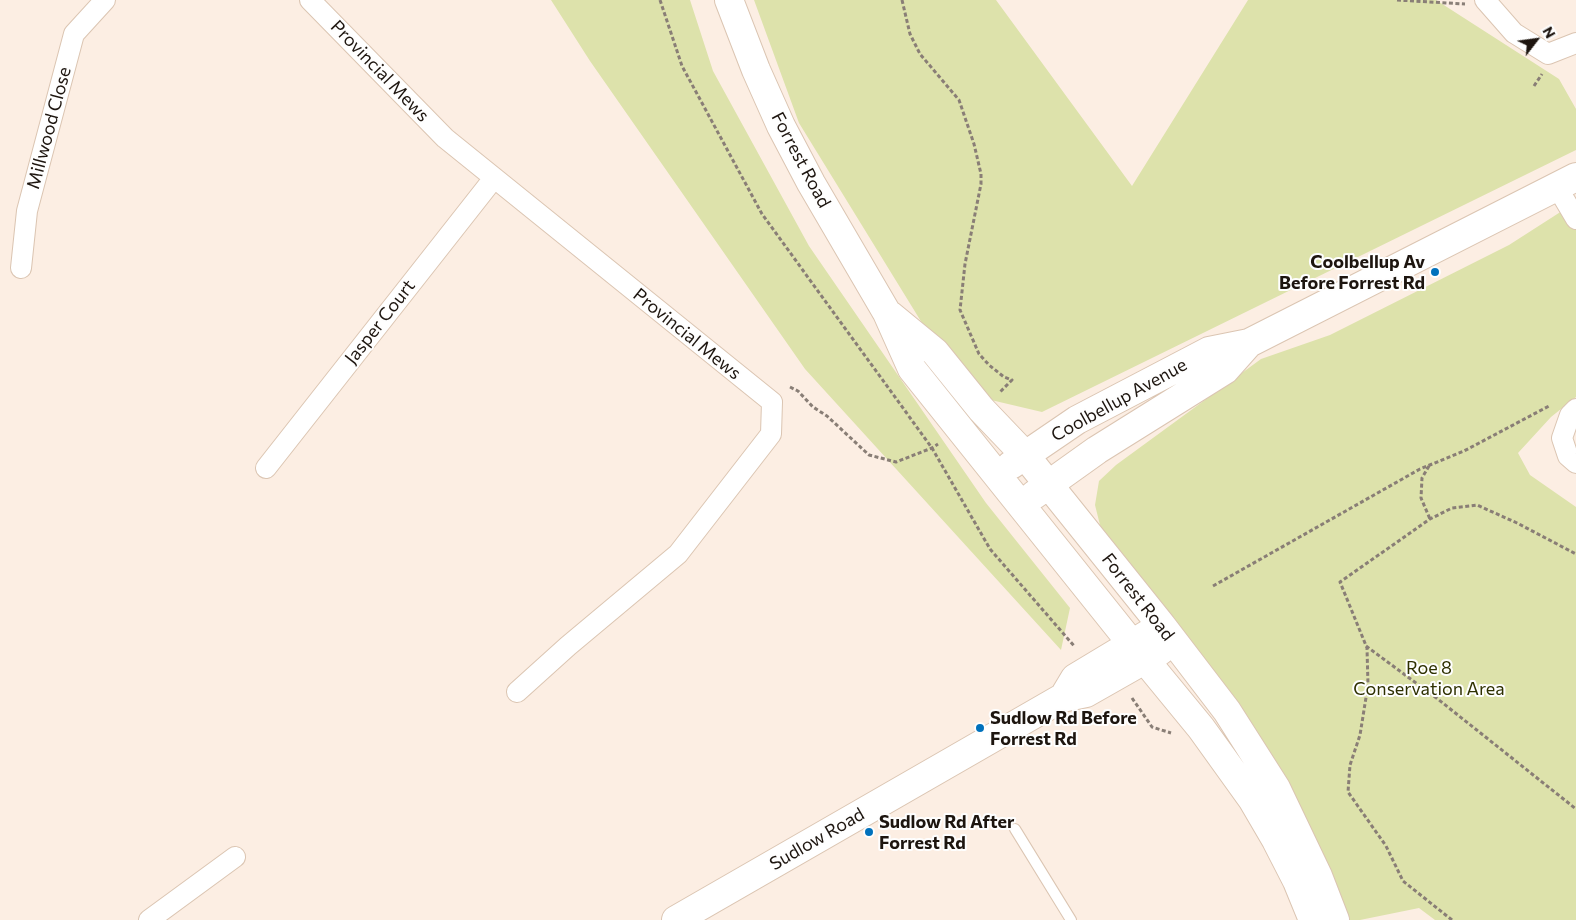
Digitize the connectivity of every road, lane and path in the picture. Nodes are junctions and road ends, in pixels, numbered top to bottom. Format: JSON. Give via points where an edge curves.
{"nodes":[{"id":1,"x":105,"y":0,"type":"edge"},
{"id":2,"x":310,"y":0,"type":"edge"},
{"id":3,"x":660,"y":0,"type":"edge"},
{"id":4,"x":729,"y":0,"type":"edge"},
{"id":5,"x":902,"y":0,"type":"edge"},
{"id":6,"x":1485,"y":0,"type":"edge"},
{"id":7,"x":1576,"y":43,"type":"edge"},
{"id":8,"x":494,"y":178,"type":"junction"},
{"id":9,"x":1566,"y":182,"type":"edge"},
{"id":10,"x":1576,"y":219,"type":"edge"},
{"id":11,"x":21,"y":268,"type":"dead end"},
{"id":12,"x":887,"y":312,"type":"junction"},
{"id":13,"x":1249,"y":344,"type":"junction"},
{"id":14,"x":757,"y":390,"type":"junction"},
{"id":15,"x":1553,"y":404,"type":"dead end"},
{"id":16,"x":981,"y":409,"type":"junction"},
{"id":17,"x":1576,"y":409,"type":"edge"},
{"id":18,"x":958,"y":428,"type":"junction"},
{"id":19,"x":932,"y":448,"type":"junction"},
{"id":20,"x":1024,"y":454,"type":"junction"},
{"id":21,"x":1576,"y":463,"type":"edge"},
{"id":22,"x":1430,"y":466,"type":"junction"},
{"id":23,"x":266,"y":468,"type":"dead end"},
{"id":24,"x":997,"y":476,"type":"junction"},
{"id":25,"x":1049,"y":485,"type":"junction"},
{"id":26,"x":1020,"y":505,"type":"junction"},
{"id":27,"x":1430,"y":520,"type":"junction"},
{"id":28,"x":1576,"y":554,"type":"edge"},
{"id":29,"x":1213,"y":586,"type":"dead end"},
{"id":30,"x":1168,"y":634,"type":"junction"},
{"id":31,"x":1366,"y":646,"type":"junction"},
{"id":32,"x":1076,"y":648,"type":"dead end"},
{"id":33,"x":1139,"y":652,"type":"junction"},
{"id":34,"x":517,"y":692,"type":"dead end"},
{"id":35,"x":1576,"y":809,"type":"edge"},
{"id":36,"x":1015,"y":829,"type":"dead end"},
{"id":37,"x":235,"y":857,"type":"dead end"},
{"id":38,"x":150,"y":920,"type":"edge"},
{"id":39,"x":676,"y":920,"type":"edge"},
{"id":40,"x":1071,"y":920,"type":"edge"},
{"id":41,"x":1313,"y":920,"type":"edge"},
{"id":42,"x":1335,"y":920,"type":"edge"},
{"id":43,"x":1452,"y":920,"type":"edge"}],
"edges":[{"from":1,"to":11,"type":"street","name":"Millwood Close","via":[[74,34],[27,211]]},
{"from":2,"to":8,"type":"street","name":"Provincial Mews","via":[[445,138]]},
{"from":3,"to":19,"type":"path","via":[[682,66],[762,214]]},
{"from":4,"to":12,"type":"main road","name":"Forrest Road","via":[[781,126]]},
{"from":5,"to":16,"type":"path","via":[[910,34],[920,54],[959,100],[981,174],[960,310],[979,354],[1004,377],[1012,380]]},
{"from":6,"to":7,"type":"street","via":[[1514,33],[1548,54]]},
{"from":8,"to":14,"type":"street","name":"Provincial Mews"},
{"from":8,"to":23,"type":"street","name":"Jasper Court"},
{"from":9,"to":10,"type":"street"},
{"from":9,"to":13,"type":"main road","name":"Coolbellup Avenue"},
{"from":12,"to":16,"type":"main road","name":"Forrest Road","via":[[935,352]]},
{"from":12,"to":18,"type":"main road","name":"Forrest Road","via":[[912,369]]},
{"from":13,"to":20,"type":"main road","name":"Coolbellup Avenue","via":[[1209,351],[1077,420]]},
{"from":13,"to":25,"type":"main road","name":"Coolbellup Avenue","via":[[1224,370],[1097,450]]},
{"from":14,"to":19,"type":"path","via":[[769,378],[798,391],[869,454],[896,462]]},
{"from":14,"to":34,"type":"street","name":"Provincial Mews","via":[[772,402],[771,434],[678,554]]},
{"from":15,"to":22,"type":"path","via":[[1464,452]]},
{"from":16,"to":20,"type":"main road","name":"Forrest Road"},
{"from":17,"to":21,"type":"street","via":[[1570,415],[1562,438],[1568,456]]},
{"from":18,"to":19,"type":"path"},
{"from":18,"to":24,"type":"main road","name":"Forrest Road"},
{"from":19,"to":32,"type":"path","via":[[990,549]]},
{"from":20,"to":24,"type":"main road","name":"Coolbellup Avenue"},
{"from":20,"to":25,"type":"main road","name":"Forrest Road"},
{"from":22,"to":27,"type":"path","via":[[1422,478],[1421,498]]},
{"from":22,"to":29,"type":"path"},
{"from":24,"to":26,"type":"main road","name":"Forrest Road"},
{"from":25,"to":26,"type":"main road","name":"Coolbellup Avenue"},
{"from":25,"to":30,"type":"main road","name":"Forrest Road"},
{"from":26,"to":33,"type":"main road","name":"Forrest Road"},
{"from":27,"to":28,"type":"path","via":[[1452,508],[1477,505]]},
{"from":27,"to":31,"type":"path","via":[[1340,582]]},
{"from":30,"to":33,"type":"main road","name":"Sudlow Road"},
{"from":30,"to":42,"type":"main road","name":"Forrest Road","via":[[1227,711],[1276,788]]},
{"from":31,"to":35,"type":"path"},
{"from":31,"to":43,"type":"path","via":[[1368,686],[1360,735],[1350,765],[1348,792],[1386,846],[1403,881]]},
{"from":33,"to":39,"type":"main road","name":"Sudlow Road","via":[[1075,678],[1062,698]]},
{"from":33,"to":41,"type":"main road","name":"Forrest Road","via":[[1201,728],[1252,799],[1297,881]]},
{"from":36,"to":40,"type":"lane"},
{"from":37,"to":38,"type":"street"}]}
